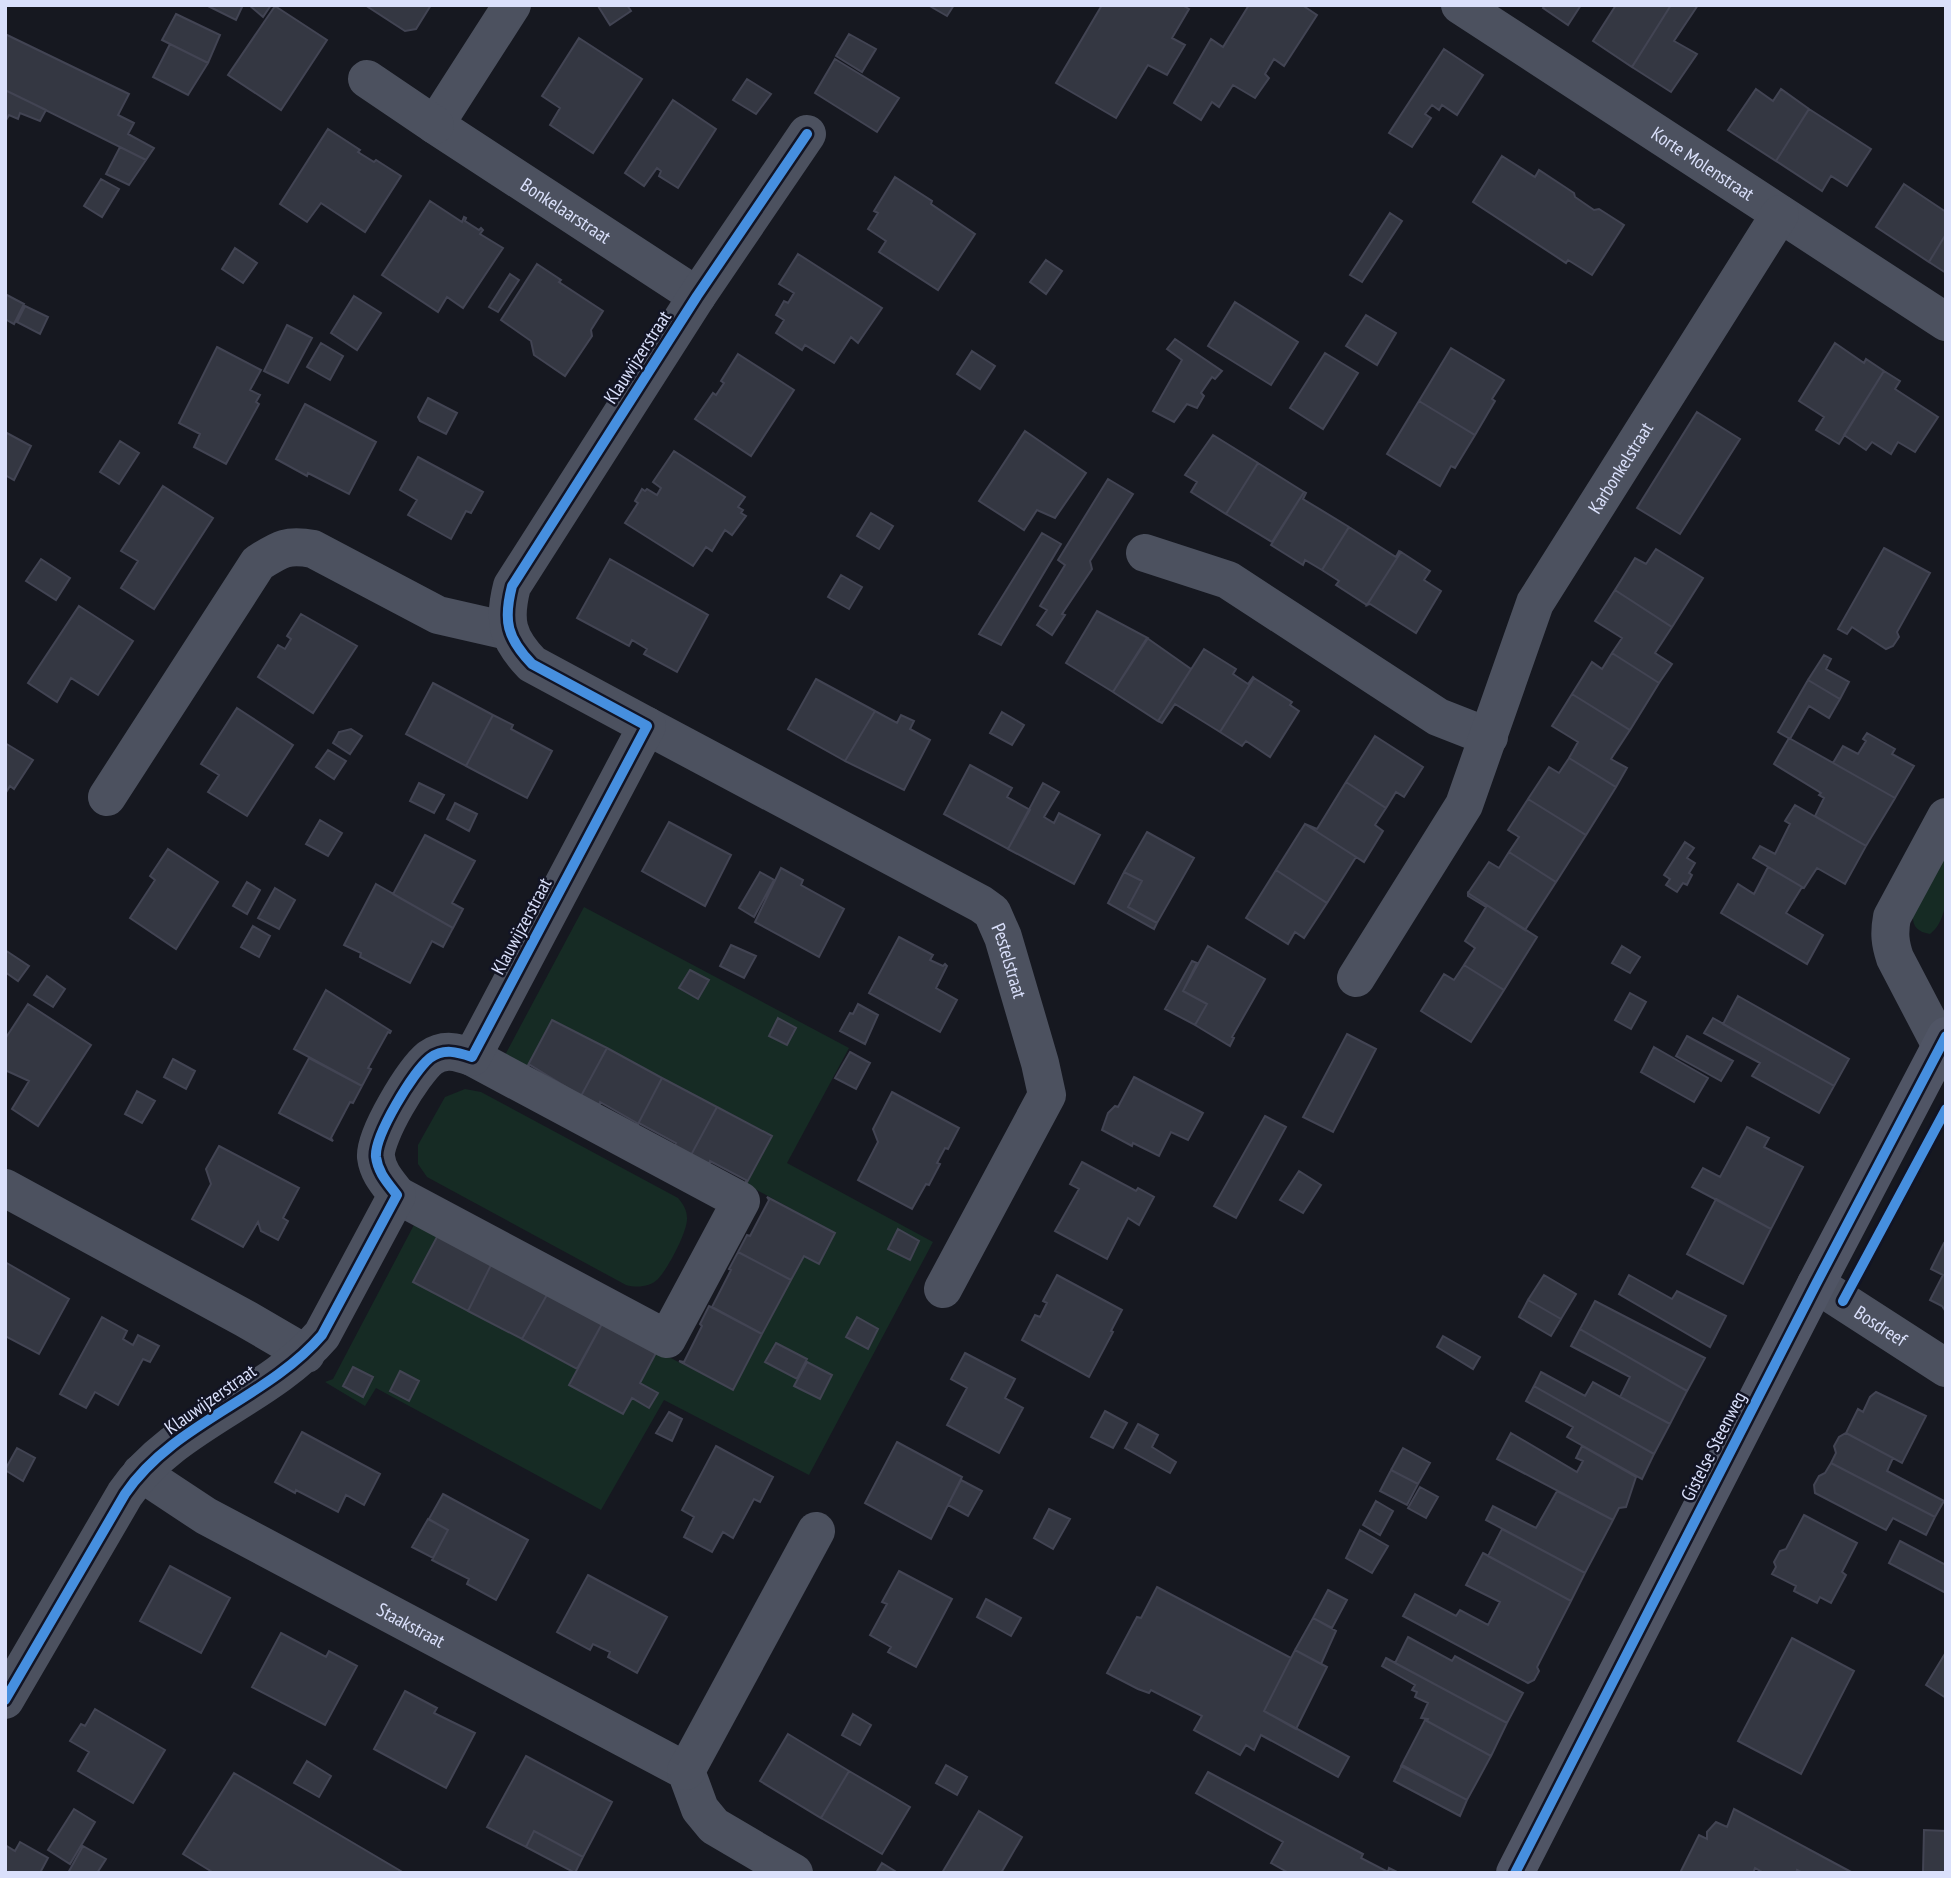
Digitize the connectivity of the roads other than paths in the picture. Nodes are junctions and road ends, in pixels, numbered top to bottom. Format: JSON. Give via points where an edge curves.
{"nodes":[{"id":1,"x":512,"y":5,"type":"edge"},
{"id":2,"x":1460,"y":5,"type":"edge"},
{"id":3,"x":367,"y":79,"type":"dead end"},
{"id":4,"x":435,"y":125,"type":"junction"},
{"id":5,"x":807,"y":134,"type":"dead end"},
{"id":6,"x":1780,"y":214,"type":"junction"},
{"id":7,"x":697,"y":296,"type":"junction"},
{"id":8,"x":1946,"y":322,"type":"edge"},
{"id":9,"x":1145,"y":553,"type":"dead end"},
{"id":10,"x":508,"y":631,"type":"junction"},
{"id":11,"x":647,"y":726,"type":"junction"},
{"id":12,"x":1489,"y":737,"type":"junction"},
{"id":13,"x":107,"y":797,"type":"dead end"},
{"id":14,"x":1946,"y":817,"type":"edge"},
{"id":15,"x":1356,"y":978,"type":"dead end"},
{"id":16,"x":1943,"y":1041,"type":"edge"},
{"id":17,"x":472,"y":1057,"type":"junction"},
{"id":18,"x":5,"y":1188,"type":"edge"},
{"id":19,"x":397,"y":1195,"type":"junction"},
{"id":20,"x":1816,"y":1284,"type":"junction"},
{"id":21,"x":943,"y":1289,"type":"dead end"},
{"id":22,"x":306,"y":1354,"type":"junction"},
{"id":23,"x":1946,"y":1368,"type":"edge"},
{"id":24,"x":141,"y":1473,"type":"junction"},
{"id":25,"x":816,"y":1531,"type":"dead end"},
{"id":26,"x":5,"y":1700,"type":"edge"},
{"id":27,"x":686,"y":1771,"type":"junction"},
{"id":28,"x":794,"y":1873,"type":"edge"},
{"id":29,"x":1515,"y":1873,"type":"edge"}],
"edges":[{"from":1,"to":4,"type":"street"},
{"from":2,"to":6,"type":"street","name":"Korte Molenstraat"},
{"from":3,"to":4,"type":"street","name":"Bonkelaarstraat"},
{"from":4,"to":7,"type":"street","name":"Bonkelaarstraat"},
{"from":5,"to":7,"type":"street","name":"Klauwijzerstraat"},
{"from":6,"to":8,"type":"street","name":"Korte Molenstraat"},
{"from":6,"to":12,"type":"street","name":"Karbonkelstraat","via":[[1535,603]]},
{"from":7,"to":10,"type":"street","name":"Klauwijzerstraat","via":[[512,586]]},
{"from":9,"to":12,"type":"street","via":[[1228,580],[1438,717]]},
{"from":10,"to":11,"type":"street","via":[[532,664]]},
{"from":10,"to":13,"type":"street","via":[[438,615],[313,549],[294,546],[278,550],[258,563]]},
{"from":11,"to":17,"type":"street","name":"Klauwijzerstraat"},
{"from":11,"to":21,"type":"street","name":"Pestelstraat","via":[[992,912],[1047,1095]]},
{"from":12,"to":15,"type":"street","name":"Karbonkelstraat","via":[[1464,805]]},
{"from":14,"to":16,"type":"street","name":"Gistelse Steenweg","via":[[1892,917],[1889,931],[1895,958]]},
{"from":16,"to":20,"type":"main road","name":"Gistelse Steenweg"},
{"from":17,"to":19,"type":"street","via":[[452,1050],[431,1057],[409,1084],[379,1138],[376,1156],[380,1173]]},
{"from":17,"to":19,"type":"street","via":[[741,1200],[674,1328],[667,1339]]},
{"from":18,"to":22,"type":"street"},
{"from":19,"to":22,"type":"street","name":"Klauwijzerstraat","via":[[322,1335]]},
{"from":20,"to":23,"type":"street","name":"Bosdreef"},
{"from":20,"to":29,"type":"main road","name":"Gistelse Steenweg"},
{"from":22,"to":24,"type":"street","name":"Klauwijzerstraat","via":[[194,1430]]},
{"from":24,"to":26,"type":"street","name":"Klauwijzerstraat"},
{"from":24,"to":27,"type":"street","name":"Staakstraat","via":[[206,1516]]},
{"from":25,"to":27,"type":"street"},
{"from":27,"to":28,"type":"street","via":[[700,1809],[714,1826]]}]}
